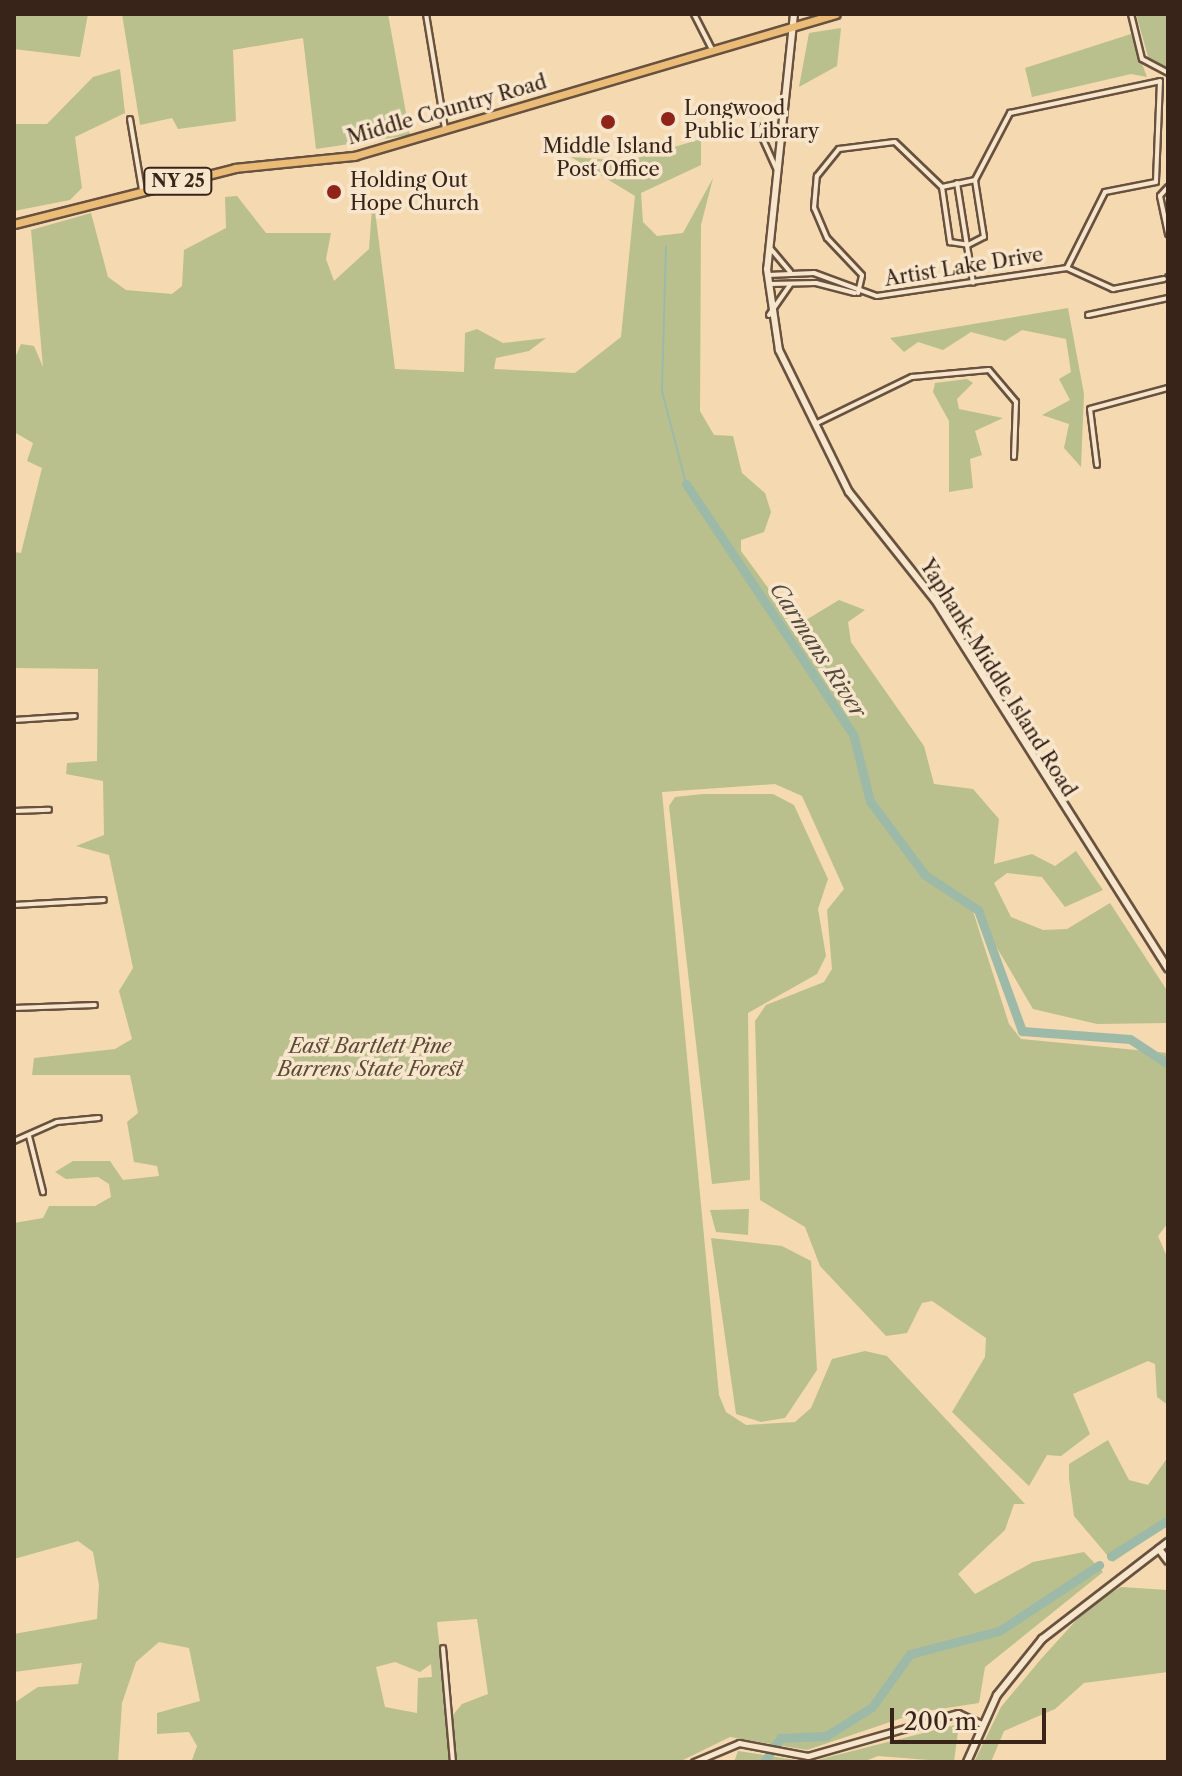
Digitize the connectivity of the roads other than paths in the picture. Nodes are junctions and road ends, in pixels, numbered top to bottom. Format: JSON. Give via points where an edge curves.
{"nodes":[{"id":1,"x":426,"y":14,"type":"edge"},
{"id":2,"x":694,"y":14,"type":"edge"},
{"id":3,"x":794,"y":14,"type":"edge"},
{"id":4,"x":836,"y":14,"type":"edge"},
{"id":5,"x":1131,"y":14,"type":"edge"},
{"id":6,"x":793,"y":28,"type":"junction"},
{"id":7,"x":712,"y":49,"type":"junction"},
{"id":8,"x":1168,"y":73,"type":"edge"},
{"id":9,"x":130,"y":119,"type":"dead end"},
{"id":10,"x":757,"y":126,"type":"dead end"},
{"id":11,"x":446,"y":131,"type":"junction"},
{"id":12,"x":776,"y":168,"type":"junction"},
{"id":13,"x":975,"y":180,"type":"junction"},
{"id":14,"x":957,"y":183,"type":"junction"},
{"id":15,"x":942,"y":187,"type":"junction"},
{"id":16,"x":1168,"y":187,"type":"edge"},
{"id":17,"x":142,"y":190,"type":"junction"},
{"id":18,"x":14,"y":224,"type":"edge"},
{"id":19,"x":1168,"y":234,"type":"edge"},
{"id":20,"x":768,"y":243,"type":"junction"},
{"id":21,"x":968,"y":245,"type":"junction"},
{"id":22,"x":1067,"y":268,"type":"junction"},
{"id":23,"x":792,"y":273,"type":"junction"},
{"id":24,"x":767,"y":275,"type":"junction"},
{"id":25,"x":1167,"y":278,"type":"edge"},
{"id":26,"x":793,"y":283,"type":"junction"},
{"id":27,"x":973,"y":283,"type":"junction"},
{"id":28,"x":767,"y":284,"type":"junction"},
{"id":29,"x":858,"y":293,"type":"junction"},
{"id":30,"x":1168,"y":298,"type":"edge"},
{"id":31,"x":769,"y":315,"type":"junction"},
{"id":32,"x":1088,"y":315,"type":"dead end"},
{"id":33,"x":1168,"y":388,"type":"edge"},
{"id":34,"x":815,"y":424,"type":"junction"},
{"id":35,"x":1014,"y":457,"type":"dead end"},
{"id":36,"x":1097,"y":465,"type":"dead end"},
{"id":37,"x":75,"y":716,"type":"dead end"},
{"id":38,"x":14,"y":720,"type":"edge"},
{"id":39,"x":49,"y":810,"type":"dead end"},
{"id":40,"x":14,"y":811,"type":"edge"},
{"id":41,"x":104,"y":900,"type":"dead end"},
{"id":42,"x":14,"y":905,"type":"edge"},
{"id":43,"x":1168,"y":969,"type":"edge"},
{"id":44,"x":95,"y":1005,"type":"dead end"},
{"id":45,"x":14,"y":1008,"type":"edge"},
{"id":46,"x":99,"y":1118,"type":"dead end"},
{"id":47,"x":29,"y":1136,"type":"junction"},
{"id":48,"x":14,"y":1141,"type":"edge"},
{"id":49,"x":43,"y":1192,"type":"dead end"},
{"id":50,"x":1168,"y":1542,"type":"edge"},
{"id":51,"x":1159,"y":1549,"type":"junction"},
{"id":52,"x":1168,"y":1561,"type":"edge"},
{"id":53,"x":443,"y":1648,"type":"dead end"},
{"id":54,"x":982,"y":1724,"type":"junction"},
{"id":55,"x":453,"y":1762,"type":"edge"},
{"id":56,"x":694,"y":1762,"type":"edge"},
{"id":57,"x":967,"y":1762,"type":"edge"}],
"edges":[{"from":1,"to":11,"type":"street"},
{"from":2,"to":7,"type":"street"},
{"from":3,"to":6,"type":"main road","name":"Yaphank-Middle Island Road"},
{"from":4,"to":6,"type":"main road","name":"Middle Country Road","number":"NY 25"},
{"from":5,"to":8,"type":"street","via":[[1142,59]]},
{"from":6,"to":7,"type":"main road","name":"Middle Country Road","number":"NY 25"},
{"from":6,"to":12,"type":"main road","name":"Yaphank-Middle Island Road"},
{"from":7,"to":11,"type":"main road","name":"Middle Country Road","number":"NY 25"},
{"from":9,"to":17,"type":"street"},
{"from":10,"to":12,"type":"street"},
{"from":11,"to":17,"type":"main road","name":"Middle Country Road","number":"NY 25","via":[[354,156],[235,168]]},
{"from":12,"to":20,"type":"main road","name":"Yaphank-Middle Island Road"},
{"from":13,"to":14,"type":"street"},
{"from":13,"to":21,"type":"street","via":[[984,237]]},
{"from":13,"to":22,"type":"street","via":[[1010,113],[1160,81],[1156,182],[1105,192]]},
{"from":14,"to":15,"type":"street"},
{"from":14,"to":21,"type":"street"},
{"from":15,"to":21,"type":"street","via":[[950,242]]},
{"from":15,"to":29,"type":"street","via":[[893,141],[839,149],[826,162],[814,208],[827,238],[862,275]]},
{"from":16,"to":19,"type":"street","via":[[1161,189]]},
{"from":17,"to":18,"type":"main road","name":"Middle Country Road","number":"NY 25"},
{"from":20,"to":23,"type":"street"},
{"from":20,"to":24,"type":"main road","name":"Yaphank-Middle Island Road"},
{"from":21,"to":27,"type":"street"},
{"from":22,"to":25,"type":"street","name":"Artist Lake Drive","via":[[1113,289]]},
{"from":22,"to":27,"type":"street","name":"Artist Lake Drive"},
{"from":23,"to":24,"type":"street","name":"Artist Lake Drive"},
{"from":23,"to":29,"type":"street","name":"Artist Lake Drive","via":[[827,276]]},
{"from":24,"to":28,"type":"main road","name":"Yaphank-Middle Island Road"},
{"from":26,"to":28,"type":"street"},
{"from":26,"to":29,"type":"street"},
{"from":26,"to":31,"type":"street"},
{"from":27,"to":29,"type":"street","name":"Artist Lake Drive","via":[[893,296]]},
{"from":28,"to":31,"type":"main road","name":"Yaphank-Middle Island Road"},
{"from":30,"to":32,"type":"street"},
{"from":31,"to":34,"type":"main road","name":"Yaphank-Middle Island Road"},
{"from":33,"to":36,"type":"street","via":[[1090,409]]},
{"from":34,"to":35,"type":"street","via":[[912,377],[989,370],[1016,402]]},
{"from":34,"to":43,"type":"main road","name":"Yaphank-Middle Island Road","via":[[849,492],[935,600]]},
{"from":37,"to":38,"type":"street"},
{"from":39,"to":40,"type":"street"},
{"from":41,"to":42,"type":"street"},
{"from":44,"to":45,"type":"street"},
{"from":46,"to":47,"type":"street","via":[[57,1122]]},
{"from":47,"to":48,"type":"street"},
{"from":47,"to":49,"type":"street"},
{"from":50,"to":51,"type":"main road"},
{"from":51,"to":52,"type":"main road"},
{"from":51,"to":54,"type":"main road","via":[[1042,1639]]},
{"from":53,"to":55,"type":"street"},
{"from":54,"to":56,"type":"street","via":[[958,1713],[808,1756],[739,1743]]},
{"from":54,"to":57,"type":"main road"}]}
